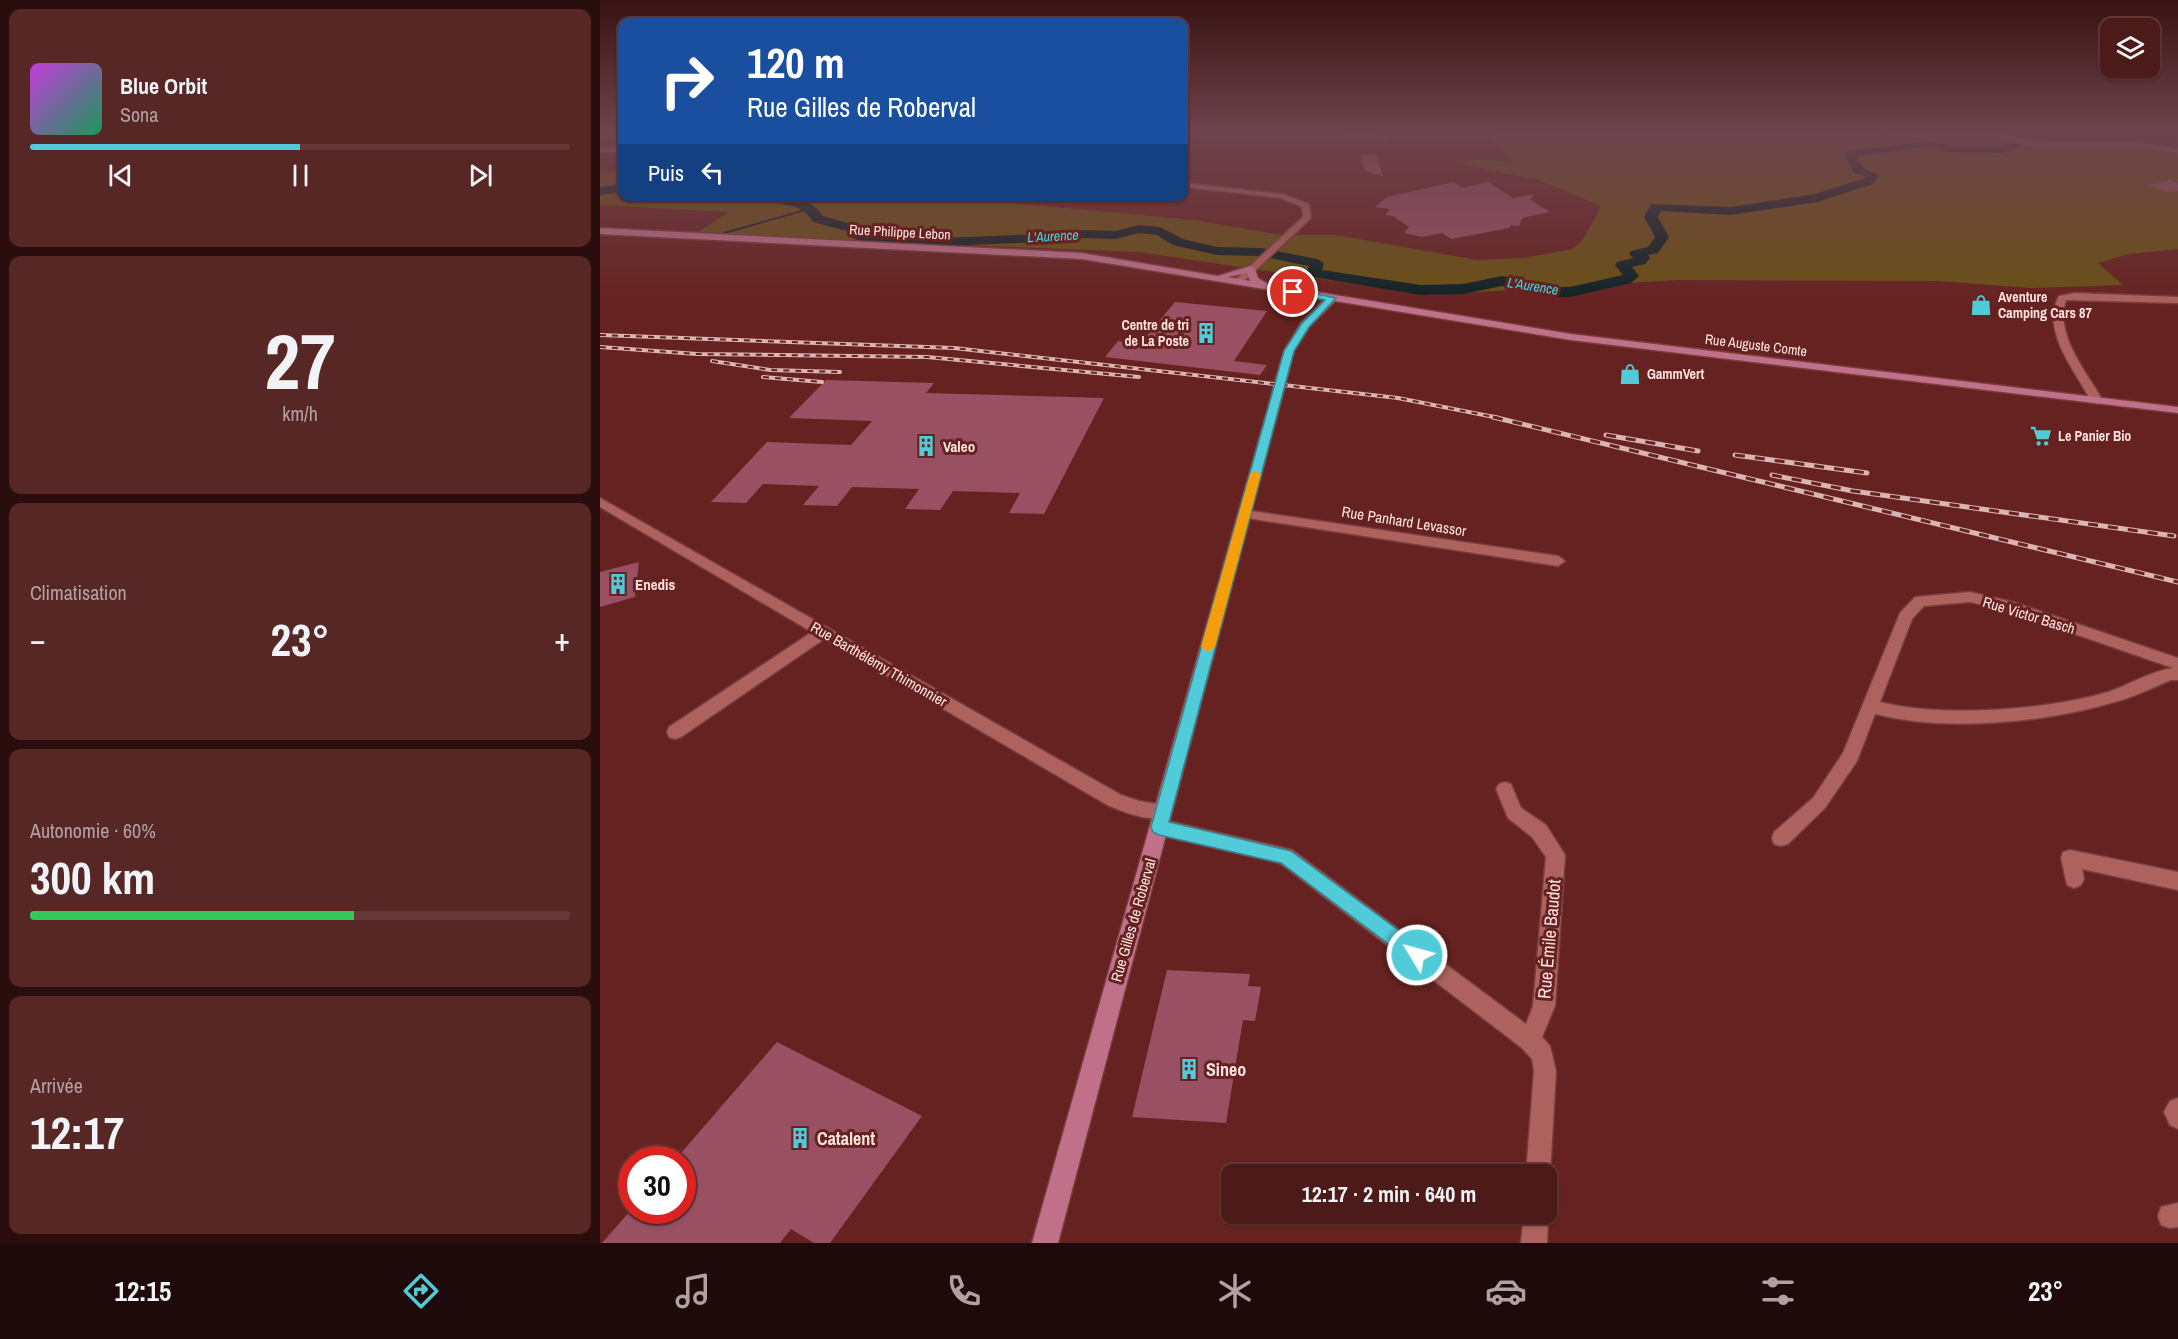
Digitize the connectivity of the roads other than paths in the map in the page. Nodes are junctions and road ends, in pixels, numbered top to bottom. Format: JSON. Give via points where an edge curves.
{"nodes":[{"id":1,"x":1229,"y":190,"type":"edge"},
{"id":2,"x":600,"y":232,"type":"edge"},
{"id":3,"x":1250,"y":269,"type":"junction"},
{"id":4,"x":1208,"y":278,"type":"junction"},
{"id":5,"x":1238,"y":282,"type":"junction"},
{"id":6,"x":1268,"y":287,"type":"junction"},
{"id":7,"x":2174,"y":300,"type":"edge"},
{"id":8,"x":1357,"y":302,"type":"junction"},
{"id":9,"x":1326,"y":304,"type":"junction"},
{"id":10,"x":2097,"y":400,"type":"junction"},
{"id":11,"x":2178,"y":410,"type":"edge"},
{"id":12,"x":600,"y":502,"type":"edge"},
{"id":13,"x":1245,"y":514,"type":"junction"},
{"id":14,"x":1558,"y":561,"type":"dead end"},
{"id":15,"x":824,"y":632,"type":"junction"},
{"id":16,"x":2178,"y":664,"type":"edge"},
{"id":17,"x":2178,"y":674,"type":"edge"},
{"id":18,"x":1870,"y":706,"type":"junction"},
{"id":19,"x":675,"y":732,"type":"dead end"},
{"id":20,"x":1505,"y":789,"type":"dead end"},
{"id":21,"x":1161,"y":819,"type":"junction"},
{"id":22,"x":1781,"y":838,"type":"dead end"},
{"id":23,"x":2074,"y":879,"type":"dead end"},
{"id":24,"x":2178,"y":881,"type":"edge"},
{"id":25,"x":1530,"y":1040,"type":"junction"},
{"id":26,"x":2178,"y":1109,"type":"edge"},
{"id":27,"x":2178,"y":1118,"type":"edge"},
{"id":28,"x":1539,"y":1164,"type":"edge"},
{"id":29,"x":1535,"y":1224,"type":"edge"},
{"id":30,"x":1045,"y":1243,"type":"edge"},
{"id":31,"x":1534,"y":1243,"type":"edge"}],
"edges":[{"from":1,"to":3,"type":"street","via":[[1282,196],[1304,204],[1308,212],[1307,218]]},
{"from":2,"to":4,"type":"street","name":"Rue Philippe Lebon","via":[[1082,256]]},
{"from":3,"to":4,"type":"street"},
{"from":3,"to":5,"type":"street"},
{"from":3,"to":6,"type":"street","via":[[1254,280]]},
{"from":4,"to":5,"type":"street","name":"Rue Philippe Lebon"},
{"from":5,"to":6,"type":"street","name":"Rue Philippe Lebon"},
{"from":6,"to":9,"type":"street","name":"Rue Philippe Lebon","via":[[1304,294]]},
{"from":7,"to":10,"type":"street","via":[[2062,298],[2058,304],[2058,329]]},
{"from":8,"to":9,"type":"street","name":"Rue Auguste Comte"},
{"from":8,"to":9,"type":"street","via":[[1330,307]]},
{"from":8,"to":10,"type":"street","name":"Rue Auguste Comte","via":[[1570,337]]},
{"from":9,"to":13,"type":"street","name":"Rue Gilles de Roberval","via":[[1305,325],[1289,351]]},
{"from":10,"to":11,"type":"street","name":"Rue Auguste Comte"},
{"from":12,"to":15,"type":"street","name":"Rue Barthélémy Thimonnier"},
{"from":13,"to":14,"type":"street","name":"Rue Panhard Levassor"},
{"from":13,"to":21,"type":"street","name":"Rue Gilles de Roberval"},
{"from":15,"to":19,"type":"street"},
{"from":15,"to":21,"type":"street","name":"Rue Barthélémy Thimonnier","via":[[1115,801]]},
{"from":16,"to":18,"type":"street","name":"Rue Victor Basch","via":[[2008,606],[1970,597],[1920,601],[1905,616]]},
{"from":17,"to":18,"type":"street","via":[[2064,709],[1991,716],[1905,715]]},
{"from":18,"to":22,"type":"street","name":"Rue Victor Basch","via":[[1851,756],[1819,803]]},
{"from":20,"to":25,"type":"street","name":"Rue Émile Baudot","via":[[1514,813],[1539,831],[1556,855],[1544,1006]]},
{"from":21,"to":25,"type":"street","name":"Rue Barthélémy Thimonnier","via":[[1285,856]]},
{"from":21,"to":30,"type":"street","name":"Rue Gilles de Roberval"},
{"from":23,"to":24,"type":"street","via":[[2070,858]]},
{"from":25,"to":28,"type":"street","via":[[1542,1054],[1545,1071]]},
{"from":26,"to":27,"type":"street"},
{"from":29,"to":31,"type":"street"}]}
